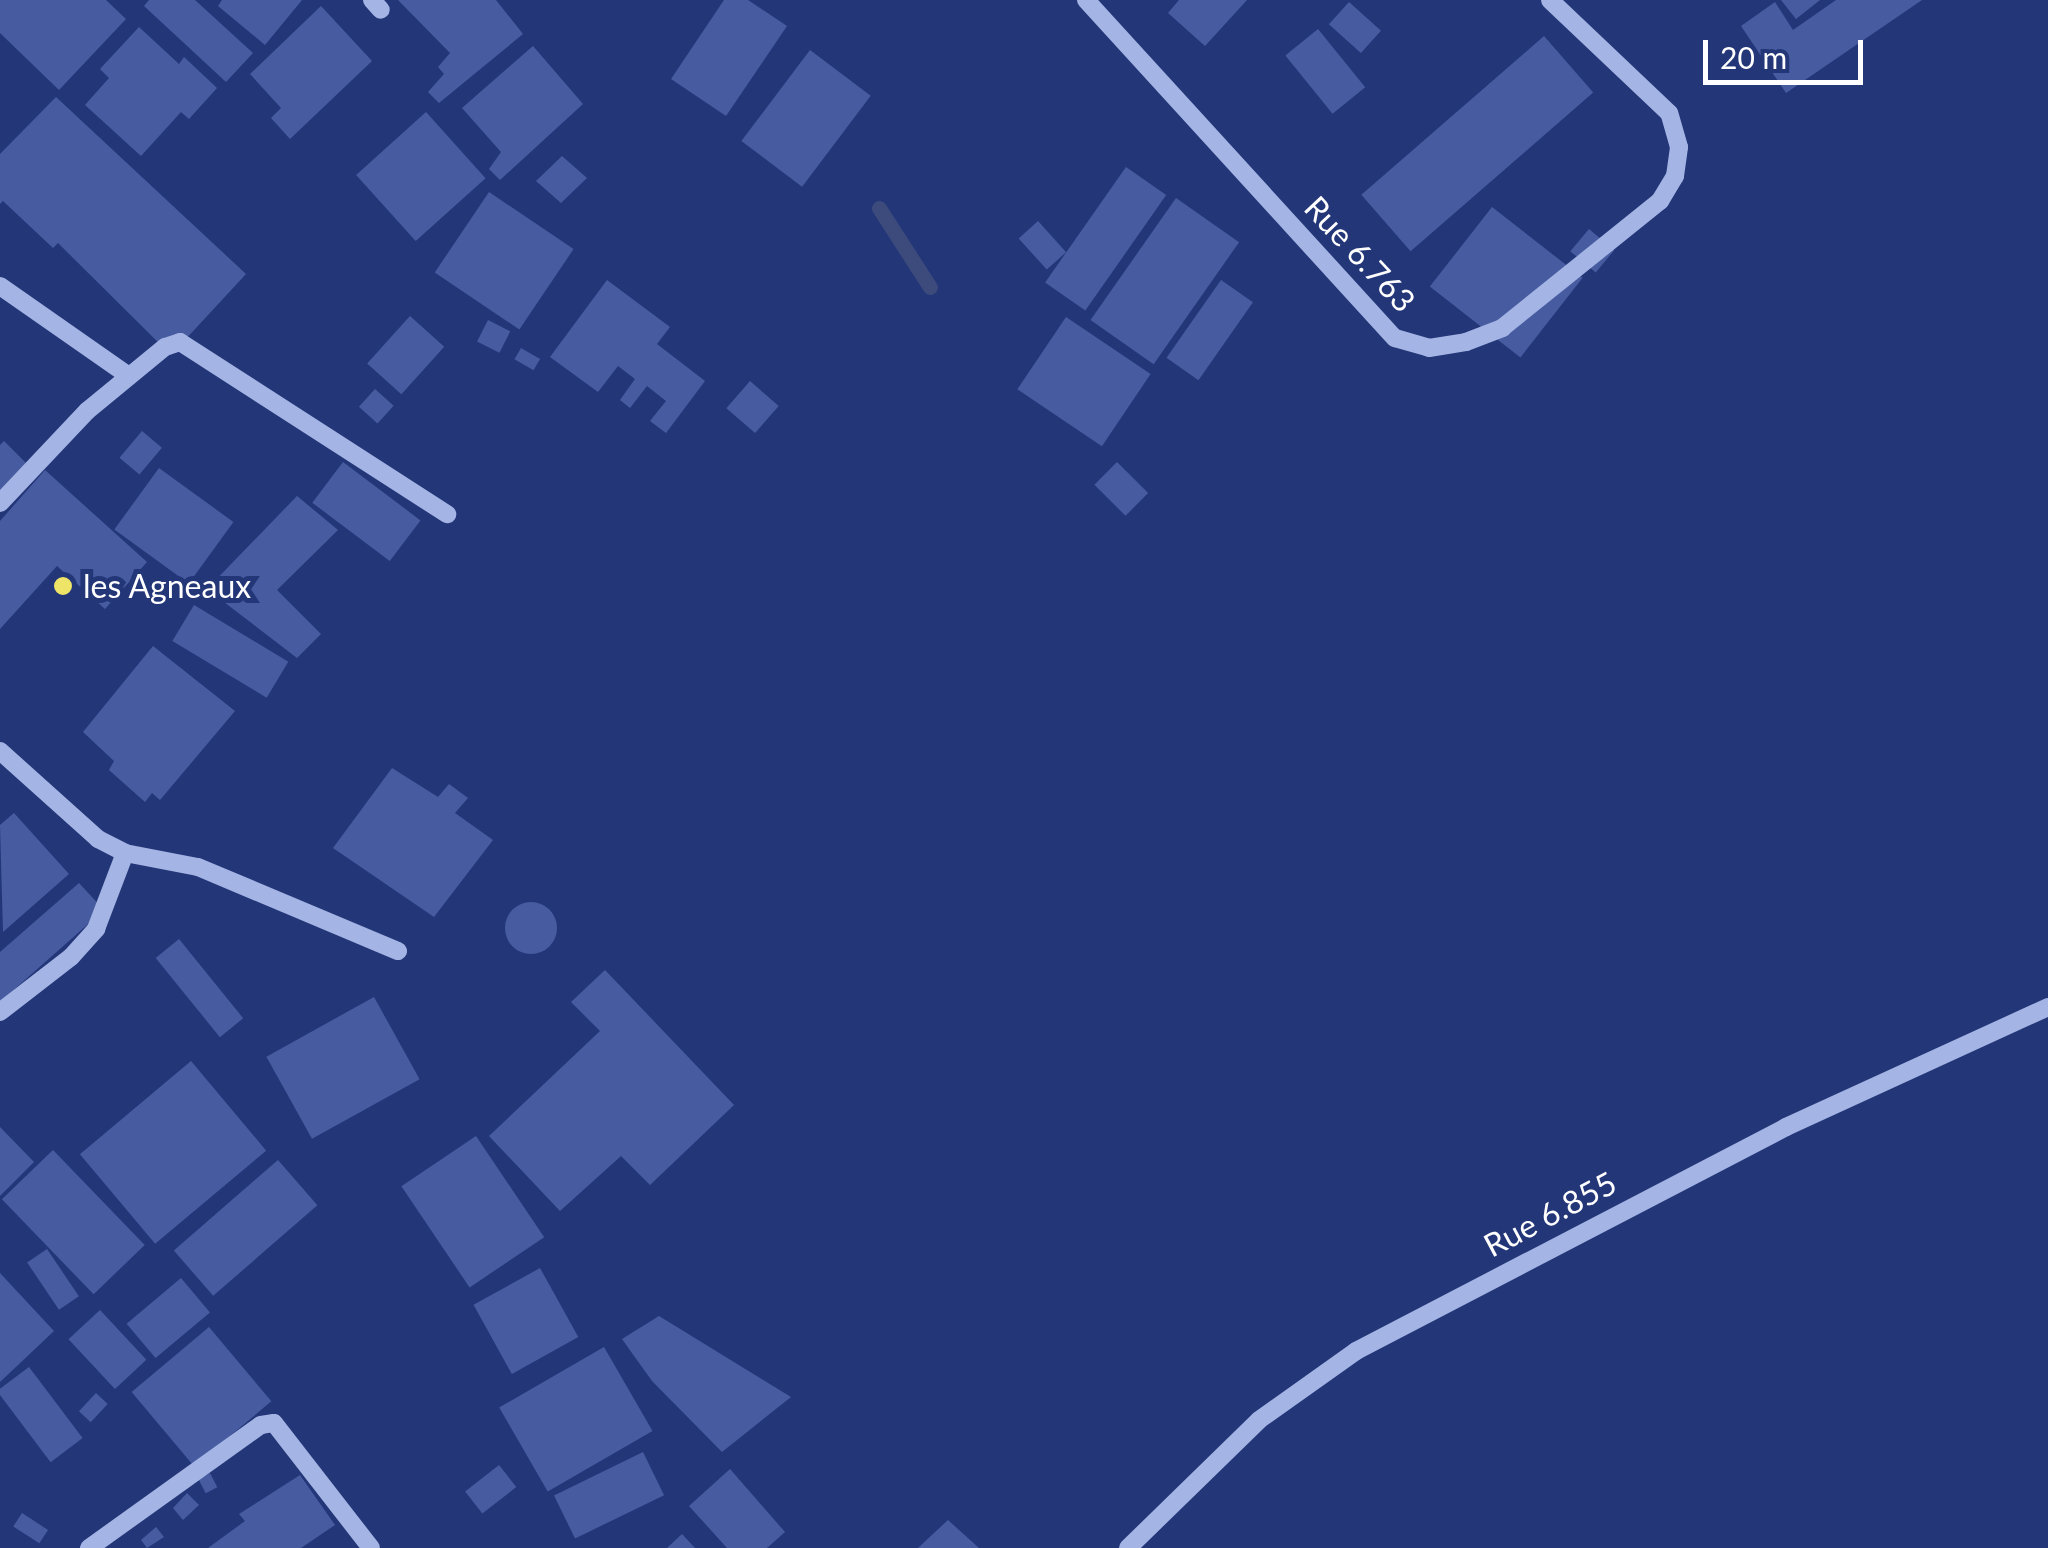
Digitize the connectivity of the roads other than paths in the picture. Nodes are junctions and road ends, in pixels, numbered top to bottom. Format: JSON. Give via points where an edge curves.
{"nodes":[{"id":1,"x":1086,"y":0,"type":"edge"},
{"id":2,"x":1550,"y":0,"type":"edge"},
{"id":3,"x":0,"y":286,"type":"edge"},
{"id":4,"x":128,"y":376,"type":"junction"},
{"id":5,"x":0,"y":503,"type":"edge"},
{"id":6,"x":447,"y":514,"type":"dead end"},
{"id":7,"x":0,"y":751,"type":"edge"},
{"id":8,"x":125,"y":853,"type":"junction"},
{"id":9,"x":398,"y":951,"type":"dead end"},
{"id":10,"x":2048,"y":1007,"type":"edge"},
{"id":11,"x":0,"y":1012,"type":"edge"},
{"id":12,"x":89,"y":1548,"type":"edge"},
{"id":13,"x":371,"y":1548,"type":"edge"},
{"id":14,"x":1128,"y":1548,"type":"edge"}],
"edges":[{"from":1,"to":2,"type":"street","name":"Rue 6.763","via":[[1396,338],[1429,348],[1502,328],[1660,201],[1675,176],[1680,147],[1669,113]]},
{"from":3,"to":4,"type":"street"},
{"from":4,"to":5,"type":"street"},
{"from":4,"to":6,"type":"street","via":[[164,347],[190,346]]},
{"from":7,"to":8,"type":"street","via":[[98,839]]},
{"from":8,"to":9,"type":"street","via":[[198,867]]},
{"from":8,"to":11,"type":"street","via":[[96,929]]},
{"from":10,"to":14,"type":"street","name":"Rue 6.855","via":[[1786,1127],[1356,1351],[1259,1420]]},
{"from":12,"to":13,"type":"street","via":[[261,1425],[274,1423]]}]}
